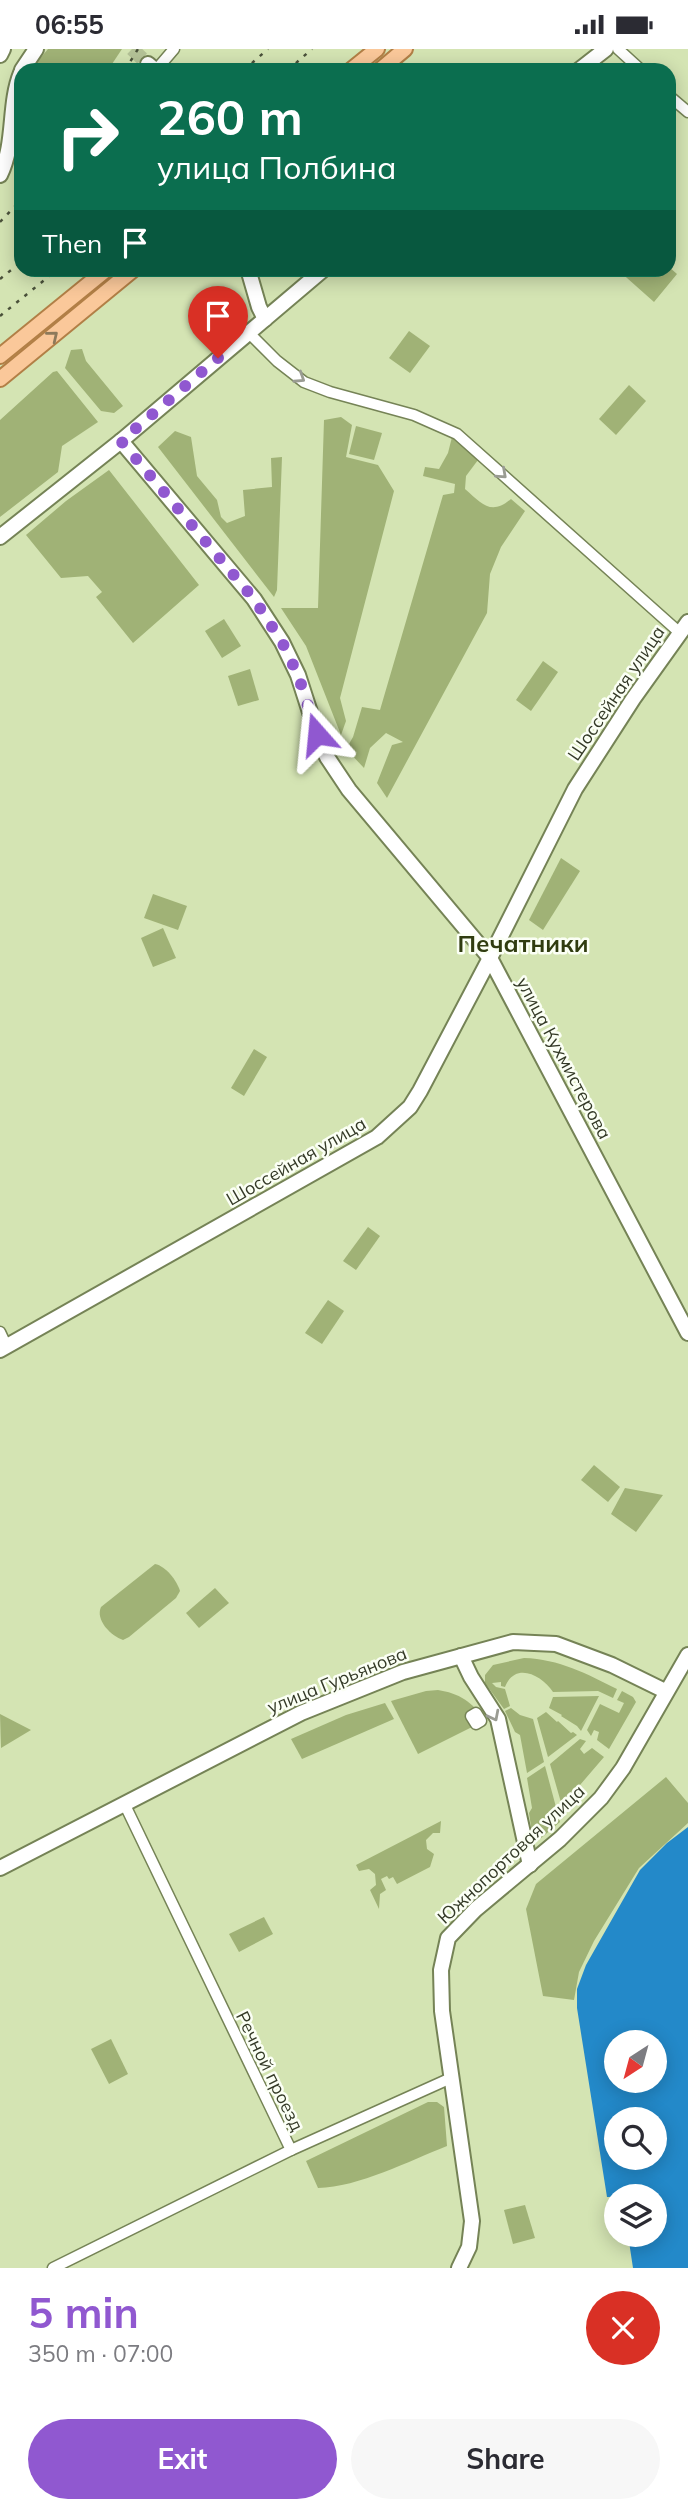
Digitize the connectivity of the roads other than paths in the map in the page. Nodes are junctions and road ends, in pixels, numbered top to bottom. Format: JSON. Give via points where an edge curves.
{"nodes":[{"id":1,"x":3,"y":49,"type":"edge"},
{"id":2,"x":174,"y":49,"type":"edge"},
{"id":3,"x":377,"y":49,"type":"edge"},
{"id":4,"x":405,"y":49,"type":"edge"},
{"id":5,"x":606,"y":49,"type":"edge"},
{"id":6,"x":618,"y":49,"type":"edge"},
{"id":7,"x":0,"y":55,"type":"edge"},
{"id":8,"x":159,"y":63,"type":"edge"},
{"id":9,"x":360,"y":63,"type":"edge"},
{"id":10,"x":388,"y":63,"type":"edge"},
{"id":11,"x":588,"y":63,"type":"edge"},
{"id":12,"x":633,"y":63,"type":"edge"},
{"id":13,"x":14,"y":107,"type":"edge"},
{"id":14,"x":0,"y":174,"type":"edge"},
{"id":15,"x":97,"y":277,"type":"edge"},
{"id":16,"x":124,"y":277,"type":"edge"},
{"id":17,"x":250,"y":277,"type":"edge"},
{"id":18,"x":315,"y":277,"type":"edge"},
{"id":19,"x":265,"y":319,"type":"junction"},
{"id":20,"x":249,"y":333,"type":"junction"},
{"id":21,"x":0,"y":356,"type":"edge"},
{"id":22,"x":0,"y":379,"type":"edge"},
{"id":23,"x":121,"y":441,"type":"junction"},
{"id":24,"x":0,"y":537,"type":"edge"},
{"id":25,"x":684,"y":628,"type":"edge"},
{"id":26,"x":490,"y":958,"type":"junction"},
{"id":27,"x":0,"y":1332,"type":"edge"},
{"id":28,"x":688,"y":1333,"type":"edge"},
{"id":29,"x":4,"y":1348,"type":"edge"},
{"id":30,"x":688,"y":1655,"type":"edge"},
{"id":31,"x":461,"y":1656,"type":"junction"},
{"id":32,"x":665,"y":1691,"type":"junction"},
{"id":33,"x":124,"y":1803,"type":"junction"},
{"id":34,"x":530,"y":1865,"type":"junction"},
{"id":35,"x":0,"y":1868,"type":"edge"},
{"id":36,"x":451,"y":2078,"type":"junction"},
{"id":37,"x":292,"y":2150,"type":"junction"},
{"id":38,"x":53,"y":2268,"type":"edge"},
{"id":39,"x":459,"y":2268,"type":"edge"}],
"edges":[{"from":1,"to":7,"type":"main road"},
{"from":2,"to":8,"type":"street"},
{"from":3,"to":9,"type":"main road"},
{"from":4,"to":10,"type":"main road"},
{"from":5,"to":11,"type":"main road"},
{"from":6,"to":12,"type":"street"},
{"from":13,"to":14,"type":"main road","via":[[10,149]]},
{"from":15,"to":21,"type":"main road"},
{"from":22,"to":16,"type":"main road","one_way":true},
{"from":17,"to":19,"type":"main road"},
{"from":18,"to":19,"type":"main road"},
{"from":19,"to":20,"type":"main road"},
{"from":20,"to":23,"type":"main road"},
{"from":20,"to":25,"type":"street","one_way":true,"via":[[304,382],[414,415],[457,435],[625,586]]},
{"from":23,"to":24,"type":"main road"},
{"from":23,"to":26,"type":"main road","name":"улица Кухмистерова","via":[[254,599],[282,642],[327,757],[349,790]]},
{"from":25,"to":26,"type":"main road","name":"Шоссейная улица","via":[[575,789]]},
{"from":26,"to":28,"type":"main road","name":"улица Кухмистерова"},
{"from":26,"to":29,"type":"main road","name":"Шоссейная улица","via":[[410,1107],[377,1137]]},
{"from":27,"to":29,"type":"street"},
{"from":30,"to":32,"type":"main road"},
{"from":31,"to":32,"type":"main road","name":"улица Гурьянова","via":[[513,1642],[556,1644]]},
{"from":31,"to":33,"type":"main road","name":"улица Гурьянова","via":[[403,1672],[301,1713]]},
{"from":31,"to":34,"type":"main road","one_way":true,"via":[[498,1719]]},
{"from":32,"to":34,"type":"main road","name":"Южнопортовая улица","via":[[601,1798]]},
{"from":33,"to":35,"type":"main road","name":"улица Гурьянова"},
{"from":33,"to":37,"type":"street","name":"Речной проезд"},
{"from":34,"to":36,"type":"main road","name":"Южнопортовая улица","via":[[448,1938],[441,1970]]},
{"from":36,"to":37,"type":"street"},
{"from":36,"to":39,"type":"main road","name":"Южнопортовая улица","via":[[472,2221],[469,2247]]},
{"from":37,"to":38,"type":"street","name":"Речной проезд"}]}
